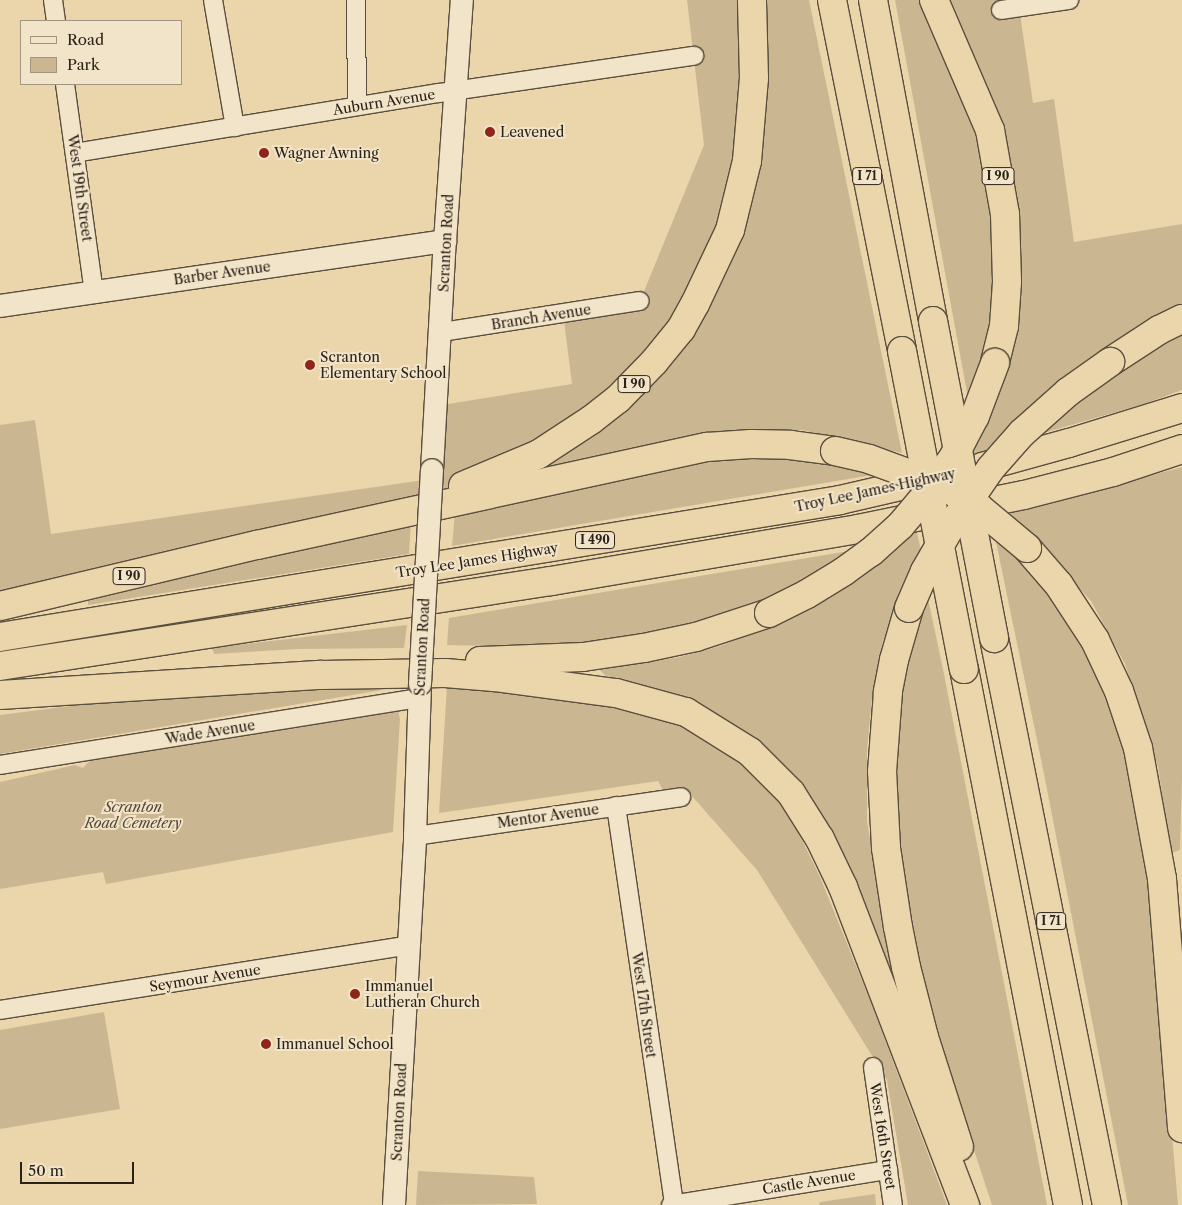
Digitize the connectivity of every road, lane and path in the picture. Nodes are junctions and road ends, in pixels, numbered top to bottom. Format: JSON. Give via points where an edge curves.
{"nodes":[{"id":1,"x":53,"y":0,"type":"edge"},
{"id":2,"x":213,"y":0,"type":"edge"},
{"id":3,"x":356,"y":0,"type":"edge"},
{"id":4,"x":462,"y":0,"type":"edge"},
{"id":5,"x":752,"y":0,"type":"edge"},
{"id":6,"x":832,"y":0,"type":"edge"},
{"id":7,"x":873,"y":0,"type":"edge"},
{"id":8,"x":934,"y":0,"type":"edge"},
{"id":9,"x":1069,"y":0,"type":"edge"},
{"id":10,"x":1001,"y":10,"type":"dead end"},
{"id":11,"x":56,"y":20,"type":"edge"},
{"id":12,"x":694,"y":56,"type":"dead end"},
{"id":13,"x":65,"y":85,"type":"edge"},
{"id":14,"x":456,"y":90,"type":"junction"},
{"id":15,"x":358,"y":106,"type":"junction"},
{"id":16,"x":235,"y":127,"type":"junction"},
{"id":17,"x":75,"y":153,"type":"junction"},
{"id":18,"x":445,"y":241,"type":"junction"},
{"id":19,"x":94,"y":292,"type":"junction"},
{"id":20,"x":640,"y":301,"type":"dead end"},
{"id":21,"x":0,"y":306,"type":"edge"},
{"id":22,"x":1182,"y":319,"type":"edge"},
{"id":23,"x":442,"y":332,"type":"junction"},
{"id":24,"x":1182,"y":408,"type":"edge"},
{"id":25,"x":1182,"y":449,"type":"edge"},
{"id":26,"x":257,"y":545,"type":"junction"},
{"id":27,"x":0,"y":606,"type":"edge"},
{"id":28,"x":0,"y":637,"type":"edge"},
{"id":29,"x":0,"y":666,"type":"edge"},
{"id":30,"x":420,"y":691,"type":"junction"},
{"id":31,"x":0,"y":694,"type":"edge"},
{"id":32,"x":0,"y":765,"type":"edge"},
{"id":33,"x":682,"y":797,"type":"dead end"},
{"id":34,"x":616,"y":806,"type":"junction"},
{"id":35,"x":415,"y":836,"type":"junction"},
{"id":36,"x":409,"y":945,"type":"junction"},
{"id":37,"x":0,"y":1010,"type":"edge"},
{"id":38,"x":873,"y":1067,"type":"dead end"},
{"id":39,"x":1182,"y":1128,"type":"edge"},
{"id":40,"x":888,"y":1170,"type":"junction"},
{"id":41,"x":394,"y":1205,"type":"edge"},
{"id":42,"x":672,"y":1205,"type":"edge"},
{"id":43,"x":894,"y":1205,"type":"edge"},
{"id":44,"x":965,"y":1205,"type":"edge"},
{"id":45,"x":977,"y":1205,"type":"edge"},
{"id":46,"x":1068,"y":1205,"type":"edge"},
{"id":47,"x":1107,"y":1205,"type":"edge"}],
"edges":[{"from":1,"to":11,"type":"street"},
{"from":2,"to":16,"type":"street"},
{"from":3,"to":15,"type":"street"},
{"from":4,"to":14,"type":"street","name":"Scranton Road"},
{"from":5,"to":26,"type":"highway","number":"I 90","via":[[752,108],[747,161],[737,207],[704,289],[681,329],[654,362],[618,399],[591,420],[562,441],[513,467],[452,490]]},
{"from":6,"to":46,"type":"highway","number":"I 71","bridge":true},
{"from":7,"to":47,"type":"highway","number":"I 71","bridge":true,"via":[[994,638]]},
{"from":8,"to":31,"type":"highway","number":"I 90","bridge":true,"via":[[990,130],[1005,214],[1007,282],[1004,326],[995,363],[975,416],[953,458],[900,526],[871,552],[843,572],[769,613],[696,637],[644,648],[583,657],[531,660],[230,666]]},
{"from":9,"to":10,"type":"street"},
{"from":12,"to":14,"type":"street","name":"Auburn Avenue"},
{"from":13,"to":17,"type":"street","name":"West 19th Street"},
{"from":14,"to":15,"type":"street","name":"Auburn Avenue"},
{"from":14,"to":18,"type":"street","name":"Scranton Road"},
{"from":15,"to":16,"type":"street","name":"Auburn Avenue"},
{"from":16,"to":17,"type":"street","name":"Auburn Avenue"},
{"from":17,"to":19,"type":"street","name":"West 19th Street"},
{"from":18,"to":19,"type":"street","name":"Barber Avenue"},
{"from":18,"to":23,"type":"street","name":"Scranton Road"},
{"from":19,"to":21,"type":"street","name":"Barber Avenue"},
{"from":20,"to":23,"type":"street","name":"Branch Avenue"},
{"from":22,"to":45,"type":"highway","bridge":true,"via":[[1159,330],[1068,392],[1022,433],[991,468],[926,571],[909,608],[894,660],[882,770],[886,848],[898,927],[924,1036]]},
{"from":23,"to":30,"type":"street","name":"Scranton Road","bridge":true},
{"from":24,"to":28,"type":"highway","name":"Troy Lee James Highway","number":"I 490","via":[[1014,458],[840,500]]},
{"from":25,"to":29,"type":"highway","number":"I 490","via":[[1113,472],[1024,495],[848,530],[561,579]]},
{"from":26,"to":27,"type":"highway","number":"I 90"},
{"from":26,"to":39,"type":"highway","bridge":true,"via":[[707,447],[750,444],[790,445],[868,459],[945,487],[978,507],[1028,548],[1059,585],[1095,640],[1119,691],[1138,748],[1162,879]]},
{"from":30,"to":32,"type":"street","name":"Wade Avenue"},
{"from":30,"to":35,"type":"street","name":"Scranton Road"},
{"from":31,"to":44,"type":"highway","via":[[321,675],[445,674],[616,693],[686,712],[750,752],[791,793],[820,839],[843,887]]},
{"from":33,"to":34,"type":"street","name":"Mentor Avenue"},
{"from":34,"to":35,"type":"street","name":"Mentor Avenue"},
{"from":34,"to":42,"type":"street","name":"West 17th Street"},
{"from":35,"to":36,"type":"street","name":"Scranton Road"},
{"from":36,"to":37,"type":"street","name":"Seymour Avenue"},
{"from":36,"to":41,"type":"street","name":"Scranton Road"},
{"from":38,"to":40,"type":"street","name":"West 16th Street"},
{"from":40,"to":42,"type":"street","name":"Castle Avenue"},
{"from":40,"to":43,"type":"street","name":"West 16th Street"}]}
